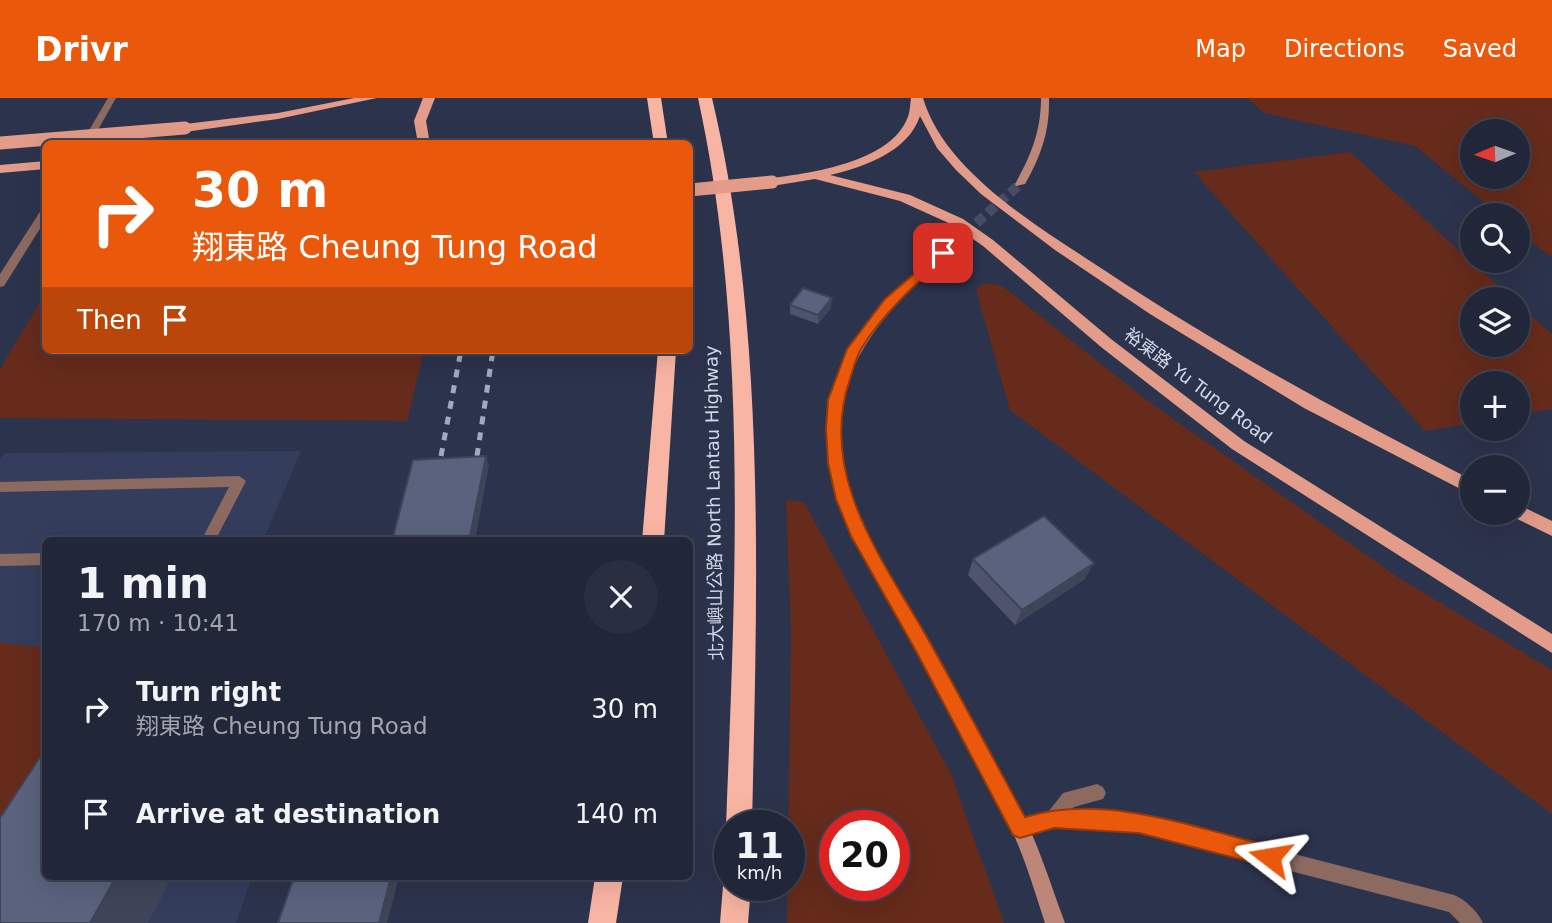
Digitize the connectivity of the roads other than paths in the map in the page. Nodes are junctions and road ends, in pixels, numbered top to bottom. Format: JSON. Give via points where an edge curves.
{"nodes":[{"id":1,"x":112,"y":98,"type":"edge"},
{"id":2,"x":371,"y":98,"type":"edge"},
{"id":3,"x":429,"y":98,"type":"edge"},
{"id":4,"x":654,"y":98,"type":"edge"},
{"id":5,"x":705,"y":98,"type":"edge"},
{"id":6,"x":1045,"y":98,"type":"edge"},
{"id":7,"x":918,"y":100,"type":"edge"},
{"id":8,"x":87,"y":140,"type":"edge"},
{"id":9,"x":423,"y":140,"type":"edge"},
{"id":10,"x":660,"y":140,"type":"edge"},
{"id":11,"x":0,"y":143,"type":"edge"},
{"id":12,"x":42,"y":165,"type":"edge"},
{"id":13,"x":0,"y":169,"type":"edge"},
{"id":14,"x":818,"y":176,"type":"junction"},
{"id":15,"x":1020,"y":184,"type":"tunnel mouth"},
{"id":16,"x":693,"y":190,"type":"edge"},
{"id":17,"x":42,"y":216,"type":"edge"},
{"id":18,"x":943,"y":253,"type":"tunnel mouth"},
{"id":19,"x":0,"y":283,"type":"edge"},
{"id":20,"x":667,"y":354,"type":"edge"},
{"id":21,"x":1460,"y":482,"type":"edge"},
{"id":22,"x":0,"y":487,"type":"edge"},
{"id":23,"x":1530,"y":518,"type":"edge"},
{"id":24,"x":1552,"y":529,"type":"edge"},
{"id":25,"x":210,"y":537,"type":"edge"},
{"id":26,"x":653,"y":537,"type":"edge"},
{"id":27,"x":42,"y":559,"type":"edge"},
{"id":28,"x":0,"y":560,"type":"edge"},
{"id":29,"x":1552,"y":644,"type":"edge"},
{"id":30,"x":1097,"y":793,"type":"dead end"},
{"id":31,"x":739,"y":810,"type":"edge"},
{"id":32,"x":1054,"y":818,"type":"junction"},
{"id":33,"x":1020,"y":828,"type":"junction"},
{"id":34,"x":609,"y":880,"type":"edge"},
{"id":35,"x":736,"y":901,"type":"edge"},
{"id":36,"x":602,"y":923,"type":"edge"},
{"id":37,"x":734,"y":923,"type":"edge"},
{"id":38,"x":1055,"y":923,"type":"edge"},
{"id":39,"x":1473,"y":923,"type":"edge"}],
"edges":[{"from":1,"to":8,"type":"street"},
{"from":2,"to":11,"type":"main road","bridge":true,"via":[[185,128]]},
{"from":3,"to":9,"type":"main road","via":[[420,121]]},
{"from":4,"to":10,"type":"highway"},
{"from":5,"to":31,"type":"highway","name":"北大嶼山公路 North Lantau Highway","via":[[730,242],[742,414],[744,653]]},
{"from":6,"to":15,"type":"main road","via":[[1046,125]]},
{"from":7,"to":14,"type":"main road","via":[[908,127],[883,150]]},
{"from":7,"to":21,"type":"main road","name":"裕東路 Yu Tung Road","via":[[943,148],[960,167],[1060,247],[1155,311],[1310,404]]},
{"from":12,"to":13,"type":"main road"},
{"from":14,"to":16,"type":"main road","bridge":true},
{"from":14,"to":29,"type":"main road","name":"裕東路 Yu Tung Road","via":[[905,198],[958,222],[1238,445]]},
{"from":17,"to":19,"type":"street"},
{"from":18,"to":33,"type":"main road","via":[[890,302],[854,349],[836,400],[836,463],[859,536]]},
{"from":20,"to":26,"type":"highway"},
{"from":22,"to":25,"type":"street","via":[[239,481]]},
{"from":23,"to":24,"type":"main road"},
{"from":27,"to":28,"type":"street"},
{"from":30,"to":32,"type":"street","via":[[1069,799]]},
{"from":32,"to":33,"type":"street"},
{"from":32,"to":39,"type":"street","via":[[1139,823],[1454,904]]},
{"from":33,"to":38,"type":"main road"},
{"from":34,"to":36,"type":"highway"},
{"from":35,"to":37,"type":"highway"}]}
